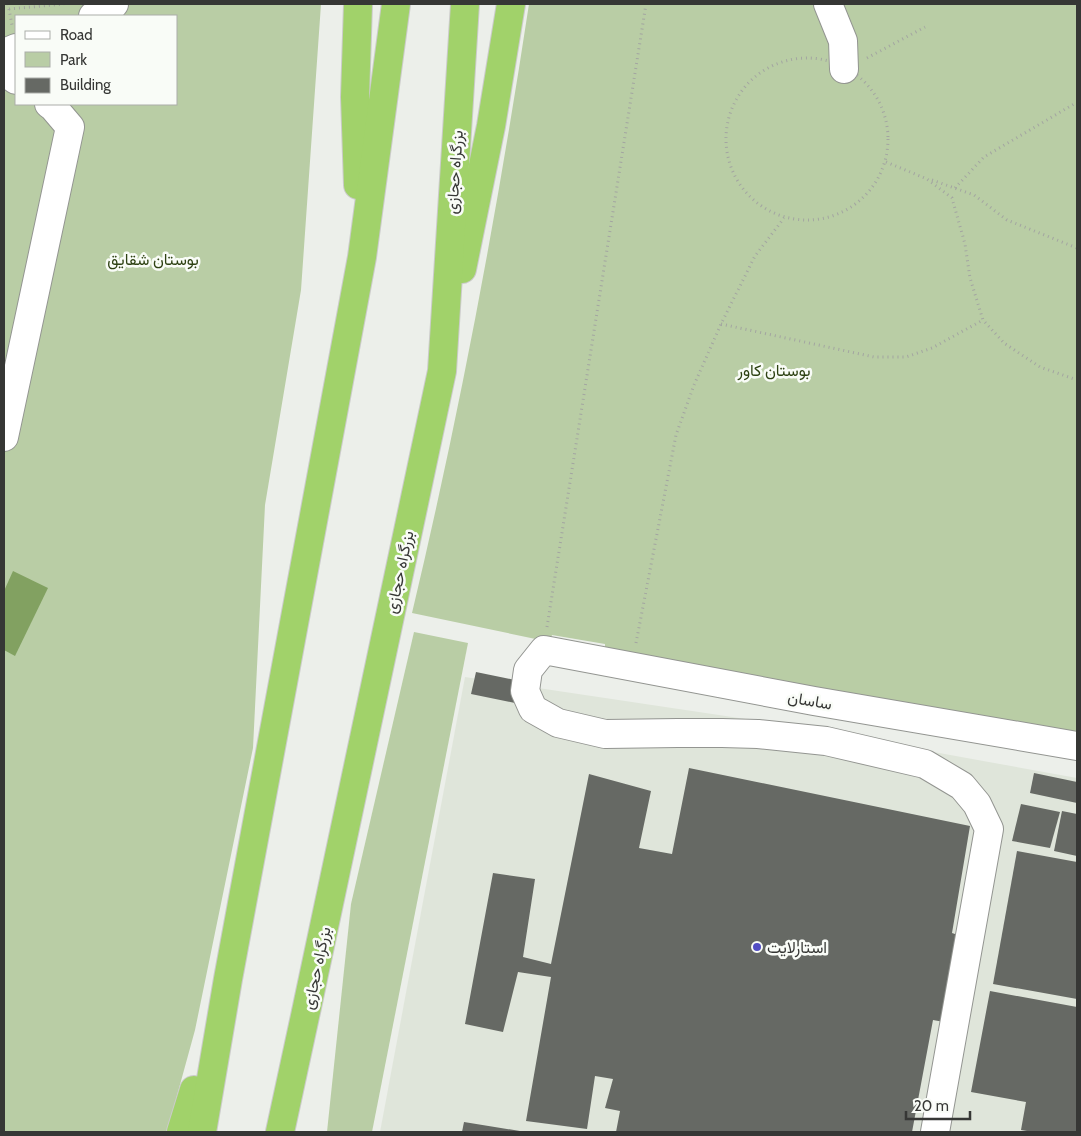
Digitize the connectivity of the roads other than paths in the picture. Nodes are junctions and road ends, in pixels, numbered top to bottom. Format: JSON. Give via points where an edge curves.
{"nodes":[{"id":1,"x":114,"y":4,"type":"edge"},
{"id":2,"x":358,"y":4,"type":"edge"},
{"id":3,"x":396,"y":4,"type":"edge"},
{"id":4,"x":465,"y":4,"type":"edge"},
{"id":5,"x":511,"y":4,"type":"edge"},
{"id":6,"x":828,"y":4,"type":"edge"},
{"id":7,"x":96,"y":15,"type":"edge"},
{"id":8,"x":852,"y":65,"type":"road end"},
{"id":9,"x":4,"y":71,"type":"edge"},
{"id":10,"x":15,"y":79,"type":"edge"},
{"id":11,"x":50,"y":105,"type":"edge"},
{"id":12,"x":362,"y":257,"type":"junction"},
{"id":13,"x":442,"y":371,"type":"junction"},
{"id":14,"x":4,"y":436,"type":"edge"},
{"id":15,"x":1077,"y":746,"type":"edge"},
{"id":16,"x":228,"y":979,"type":"junction"},
{"id":17,"x":307,"y":1008,"type":"junction"},
{"id":18,"x":181,"y":1132,"type":"edge"},
{"id":19,"x":202,"y":1132,"type":"edge"},
{"id":20,"x":280,"y":1132,"type":"edge"},
{"id":21,"x":299,"y":1132,"type":"edge"},
{"id":22,"x":935,"y":1132,"type":"edge"}],
"edges":[{"from":1,"to":7,"type":"street","via":[[109,10]]},
{"from":2,"to":12,"type":"highway","via":[[355,97]]},
{"from":3,"to":12,"type":"highway"},
{"from":4,"to":13,"type":"highway","name":"بزرگراه حجازی"},
{"from":5,"to":13,"type":"highway","via":[[491,126]]},
{"from":6,"to":8,"type":"street"},
{"from":9,"to":10,"type":"street"},
{"from":11,"to":14,"type":"street","via":[[70,127]]},
{"from":12,"to":16,"type":"highway"},
{"from":13,"to":17,"type":"highway","name":"بزرگراه حجازی"},
{"from":15,"to":22,"type":"street","name":"ساسان","via":[[544,650],[528,670],[525,691],[533,709],[558,723],[605,734],[758,734],[826,741],[925,764],[962,786],[977,804],[989,829]]},
{"from":16,"to":18,"type":"highway"},
{"from":16,"to":19,"type":"highway"},
{"from":17,"to":20,"type":"highway","name":"بزرگراه حجازی"},
{"from":17,"to":21,"type":"highway"}]}
